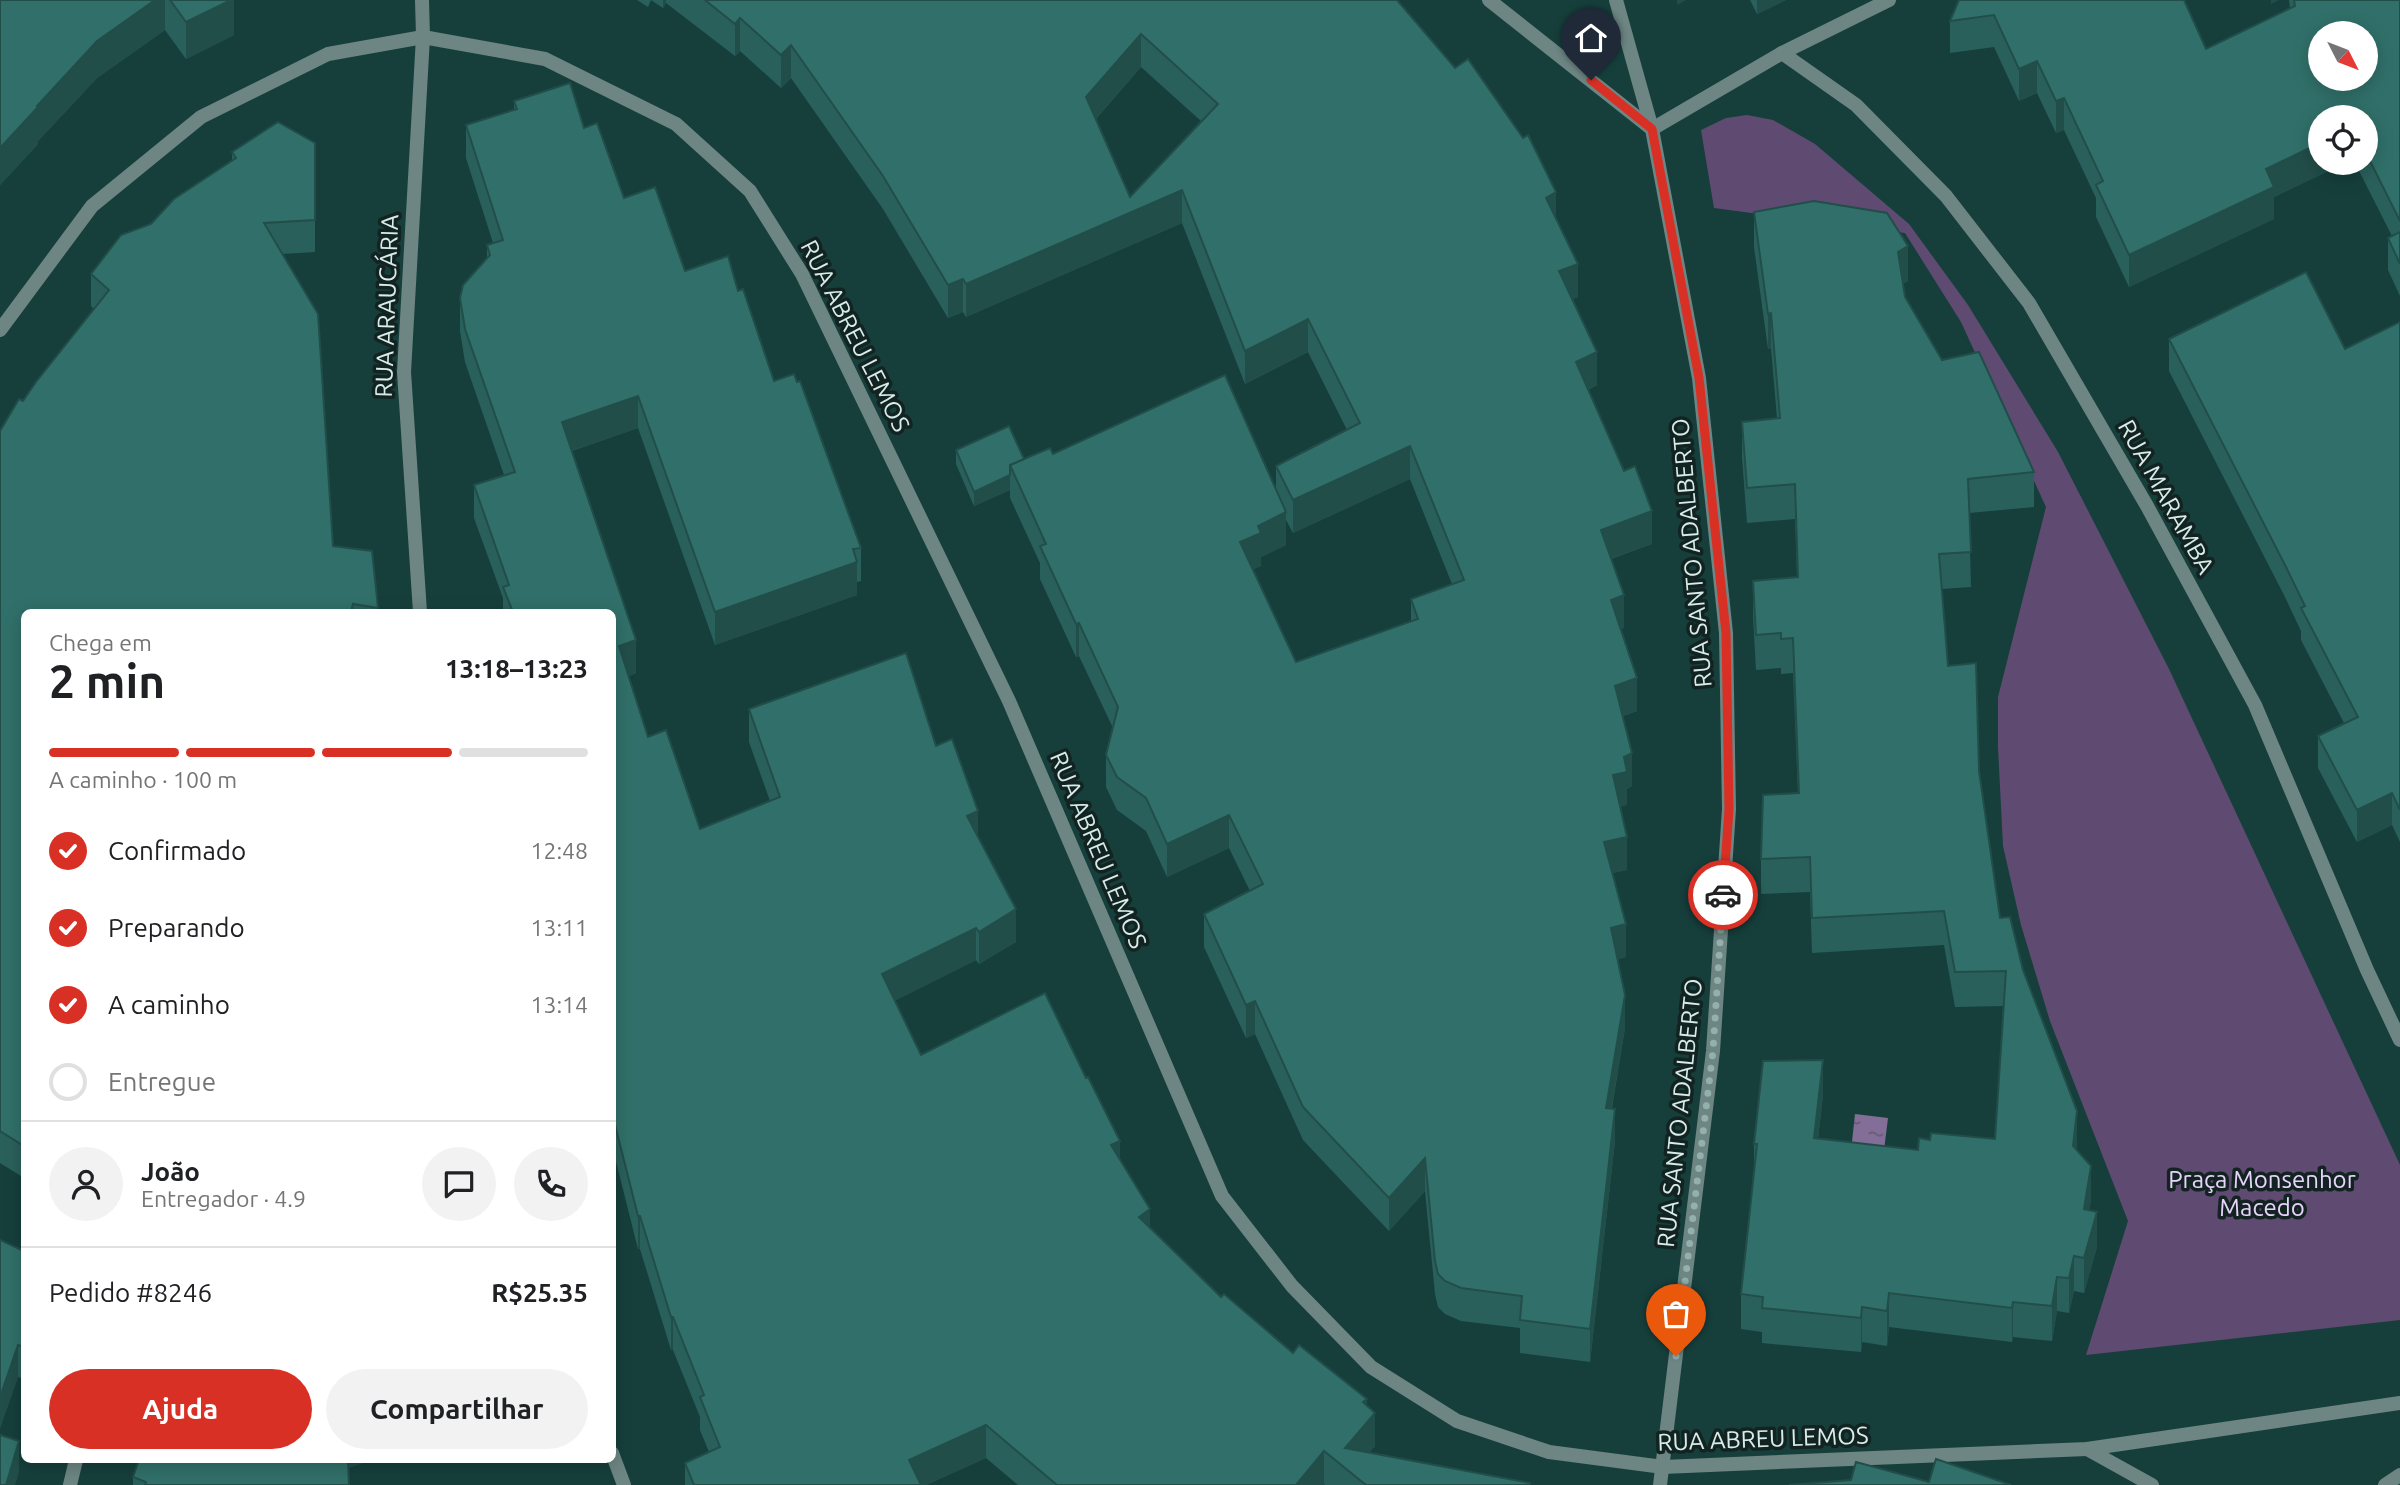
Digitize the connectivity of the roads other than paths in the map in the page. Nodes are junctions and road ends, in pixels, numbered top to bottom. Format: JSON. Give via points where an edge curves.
{"nodes":[{"id":1,"x":422,"y":0,"type":"edge"},
{"id":2,"x":1489,"y":0,"type":"edge"},
{"id":3,"x":1616,"y":0,"type":"edge"},
{"id":4,"x":1889,"y":0,"type":"edge"},
{"id":5,"x":423,"y":37,"type":"junction"},
{"id":6,"x":1782,"y":53,"type":"junction"},
{"id":7,"x":1652,"y":129,"type":"junction"},
{"id":8,"x":0,"y":330,"type":"edge"},
{"id":9,"x":420,"y":609,"type":"edge"},
{"id":10,"x":2400,"y":1040,"type":"edge"},
{"id":11,"x":2400,"y":1403,"type":"edge"},
{"id":12,"x":2087,"y":1450,"type":"junction"},
{"id":13,"x":75,"y":1463,"type":"edge"},
{"id":14,"x":616,"y":1463,"type":"edge"},
{"id":15,"x":1663,"y":1467,"type":"junction"},
{"id":16,"x":2400,"y":1475,"type":"edge"},
{"id":17,"x":70,"y":1485,"type":"edge"},
{"id":18,"x":624,"y":1485,"type":"edge"},
{"id":19,"x":1660,"y":1485,"type":"edge"},
{"id":20,"x":2152,"y":1485,"type":"edge"},
{"id":21,"x":2385,"y":1485,"type":"edge"}],
"edges":[{"from":1,"to":5,"type":"street","name":"RUA ARAUCÁRIA"},
{"from":2,"to":7,"type":"street"},
{"from":3,"to":7,"type":"street","name":"RUA SANTO ADALBERTO"},
{"from":4,"to":6,"type":"street"},
{"from":5,"to":8,"type":"street","name":"RUA ABREU LEMOS","via":[[328,54],[201,117],[92,206]]},
{"from":5,"to":9,"type":"street","name":"RUA ARAUCÁRIA","via":[[404,372]]},
{"from":5,"to":15,"type":"street","name":"RUA ABREU LEMOS","via":[[545,60],[676,124],[750,191],[802,274],[1009,701],[1222,1196],[1292,1286],[1371,1367],[1457,1421],[1549,1452]]},
{"from":6,"to":7,"type":"street"},
{"from":6,"to":10,"type":"street","name":"RUA MARAMBA","via":[[1866,114],[1946,196],[2029,303],[2255,705]]},
{"from":7,"to":15,"type":"street","name":"RUA SANTO ADALBERTO","via":[[1699,378],[1726,633],[1729,809],[1713,1051]]},
{"from":11,"to":12,"type":"street","name":"RUA ABREU LEMOS"},
{"from":12,"to":15,"type":"street","name":"RUA ABREU LEMOS"},
{"from":12,"to":20,"type":"street"},
{"from":13,"to":17,"type":"street"},
{"from":14,"to":18,"type":"street"},
{"from":15,"to":19,"type":"street","name":"RUA SANTO ADALBERTO"},
{"from":16,"to":21,"type":"street"}]}
